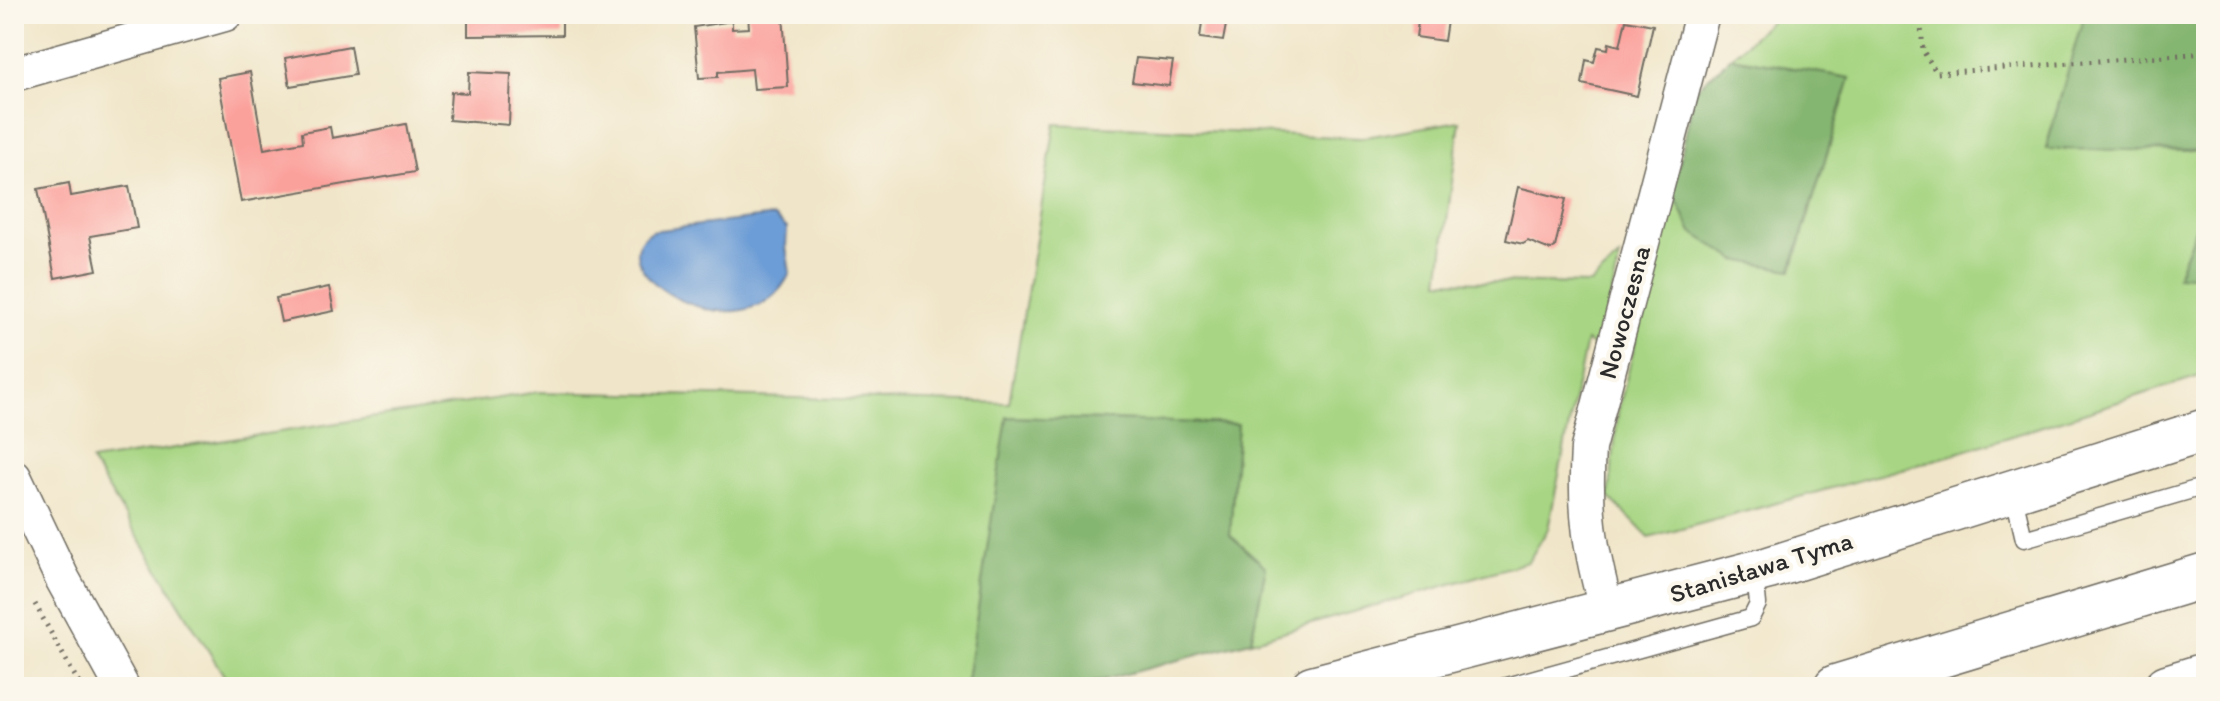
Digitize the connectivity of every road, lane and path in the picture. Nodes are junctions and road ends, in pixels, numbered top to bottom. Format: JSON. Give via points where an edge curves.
{"nodes":[{"id":1,"x":225,"y":14,"type":"edge"},
{"id":2,"x":1702,"y":14,"type":"edge"},
{"id":3,"x":1920,"y":14,"type":"edge"},
{"id":4,"x":2206,"y":53,"type":"edge"},
{"id":5,"x":14,"y":74,"type":"edge"},
{"id":6,"x":2206,"y":430,"type":"edge"},
{"id":7,"x":14,"y":477,"type":"edge"},
{"id":8,"x":2206,"y":486,"type":"edge"},
{"id":9,"x":2013,"y":491,"type":"junction"},
{"id":10,"x":1755,"y":572,"type":"junction"},
{"id":11,"x":2206,"y":575,"type":"edge"},
{"id":12,"x":1607,"y":612,"type":"junction"},
{"id":13,"x":2206,"y":675,"type":"edge"},
{"id":14,"x":122,"y":687,"type":"edge"},
{"id":15,"x":1312,"y":687,"type":"edge"},
{"id":16,"x":1503,"y":687,"type":"edge"},
{"id":17,"x":1836,"y":687,"type":"edge"},
{"id":18,"x":2167,"y":687,"type":"edge"}],
"edges":[{"from":1,"to":5,"type":"street"},
{"from":2,"to":12,"type":"street","name":"Nowoczesna","via":[[1588,448],[1585,505],[1590,550]]},
{"from":3,"to":4,"type":"path","via":[[1923,51],[1937,73]]},
{"from":6,"to":9,"type":"street","name":"Stanisława Tyma"},
{"from":7,"to":14,"type":"street"},
{"from":8,"to":9,"type":"lane","via":[[2024,539]]},
{"from":9,"to":10,"type":"street","name":"Stanisława Tyma"},
{"from":10,"to":12,"type":"street","name":"Stanisława Tyma"},
{"from":10,"to":16,"type":"lane","via":[[1758,604],[1751,618]]},
{"from":11,"to":17,"type":"highway"},
{"from":12,"to":15,"type":"street","name":"Stanisława Tyma"},
{"from":13,"to":18,"type":"highway"}]}
